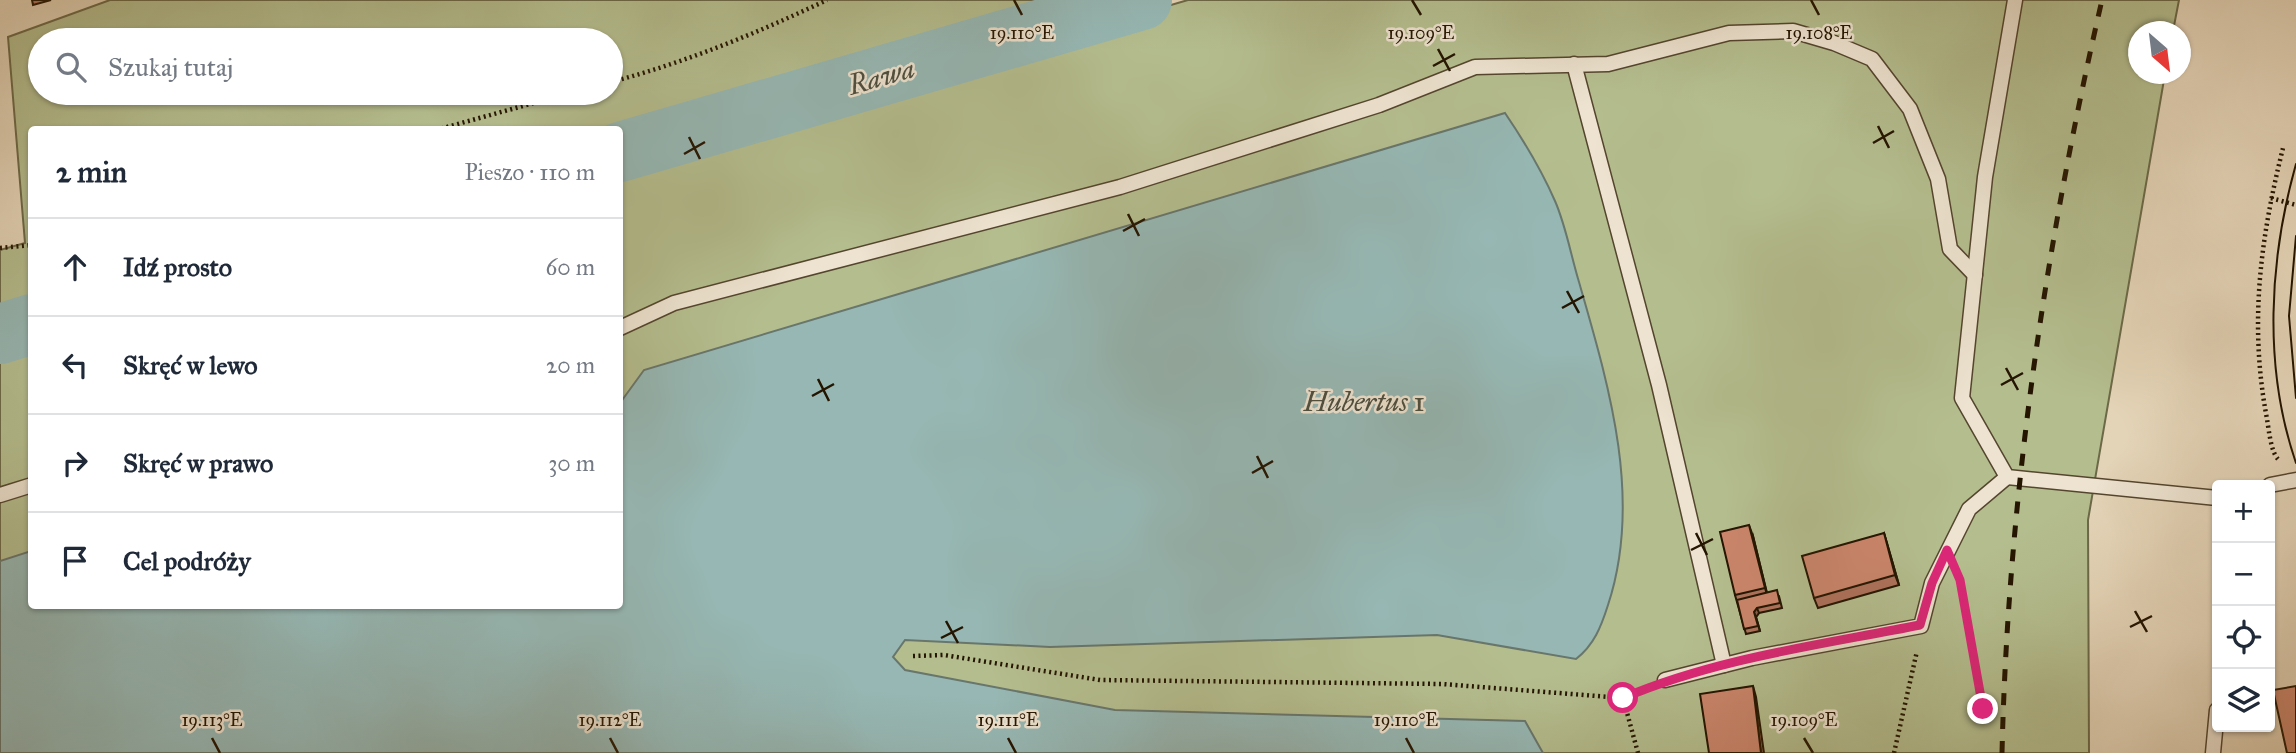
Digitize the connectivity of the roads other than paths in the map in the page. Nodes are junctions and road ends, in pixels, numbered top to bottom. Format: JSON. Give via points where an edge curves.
{"nodes":[{"id":1,"x":2015,"y":0,"type":"edge"},
{"id":2,"x":1574,"y":64,"type":"junction"},
{"id":3,"x":1975,"y":275,"type":"junction"},
{"id":4,"x":623,"y":327,"type":"edge"},
{"id":5,"x":2007,"y":477,"type":"junction"},
{"id":6,"x":2296,"y":480,"type":"edge"},
{"id":7,"x":2275,"y":484,"type":"edge"},
{"id":8,"x":28,"y":486,"type":"edge"},
{"id":9,"x":0,"y":495,"type":"edge"},
{"id":10,"x":2212,"y":498,"type":"edge"},
{"id":11,"x":1724,"y":665,"type":"junction"},
{"id":12,"x":1665,"y":680,"type":"road end"},
{"id":13,"x":2215,"y":732,"type":"edge"},
{"id":14,"x":2213,"y":753,"type":"edge"}],
"edges":[{"from":1,"to":3,"type":"lane","via":[[1985,177]]},
{"from":2,"to":3,"type":"lane","via":[[1608,64],[1729,33],[1793,31],[1872,60],[1910,109],[1938,179],[1950,249]]},
{"from":2,"to":4,"type":"lane","via":[[1475,67],[1379,105],[1120,187],[674,303]]},
{"from":2,"to":11,"type":"lane","via":[[1666,410]]},
{"from":3,"to":5,"type":"lane","via":[[1962,398]]},
{"from":5,"to":10,"type":"lane"},
{"from":5,"to":11,"type":"lane","via":[[1969,509],[1932,583],[1920,625]]},
{"from":6,"to":7,"type":"lane"},
{"from":8,"to":9,"type":"lane"},
{"from":11,"to":12,"type":"lane"},
{"from":13,"to":14,"type":"lane"}]}
